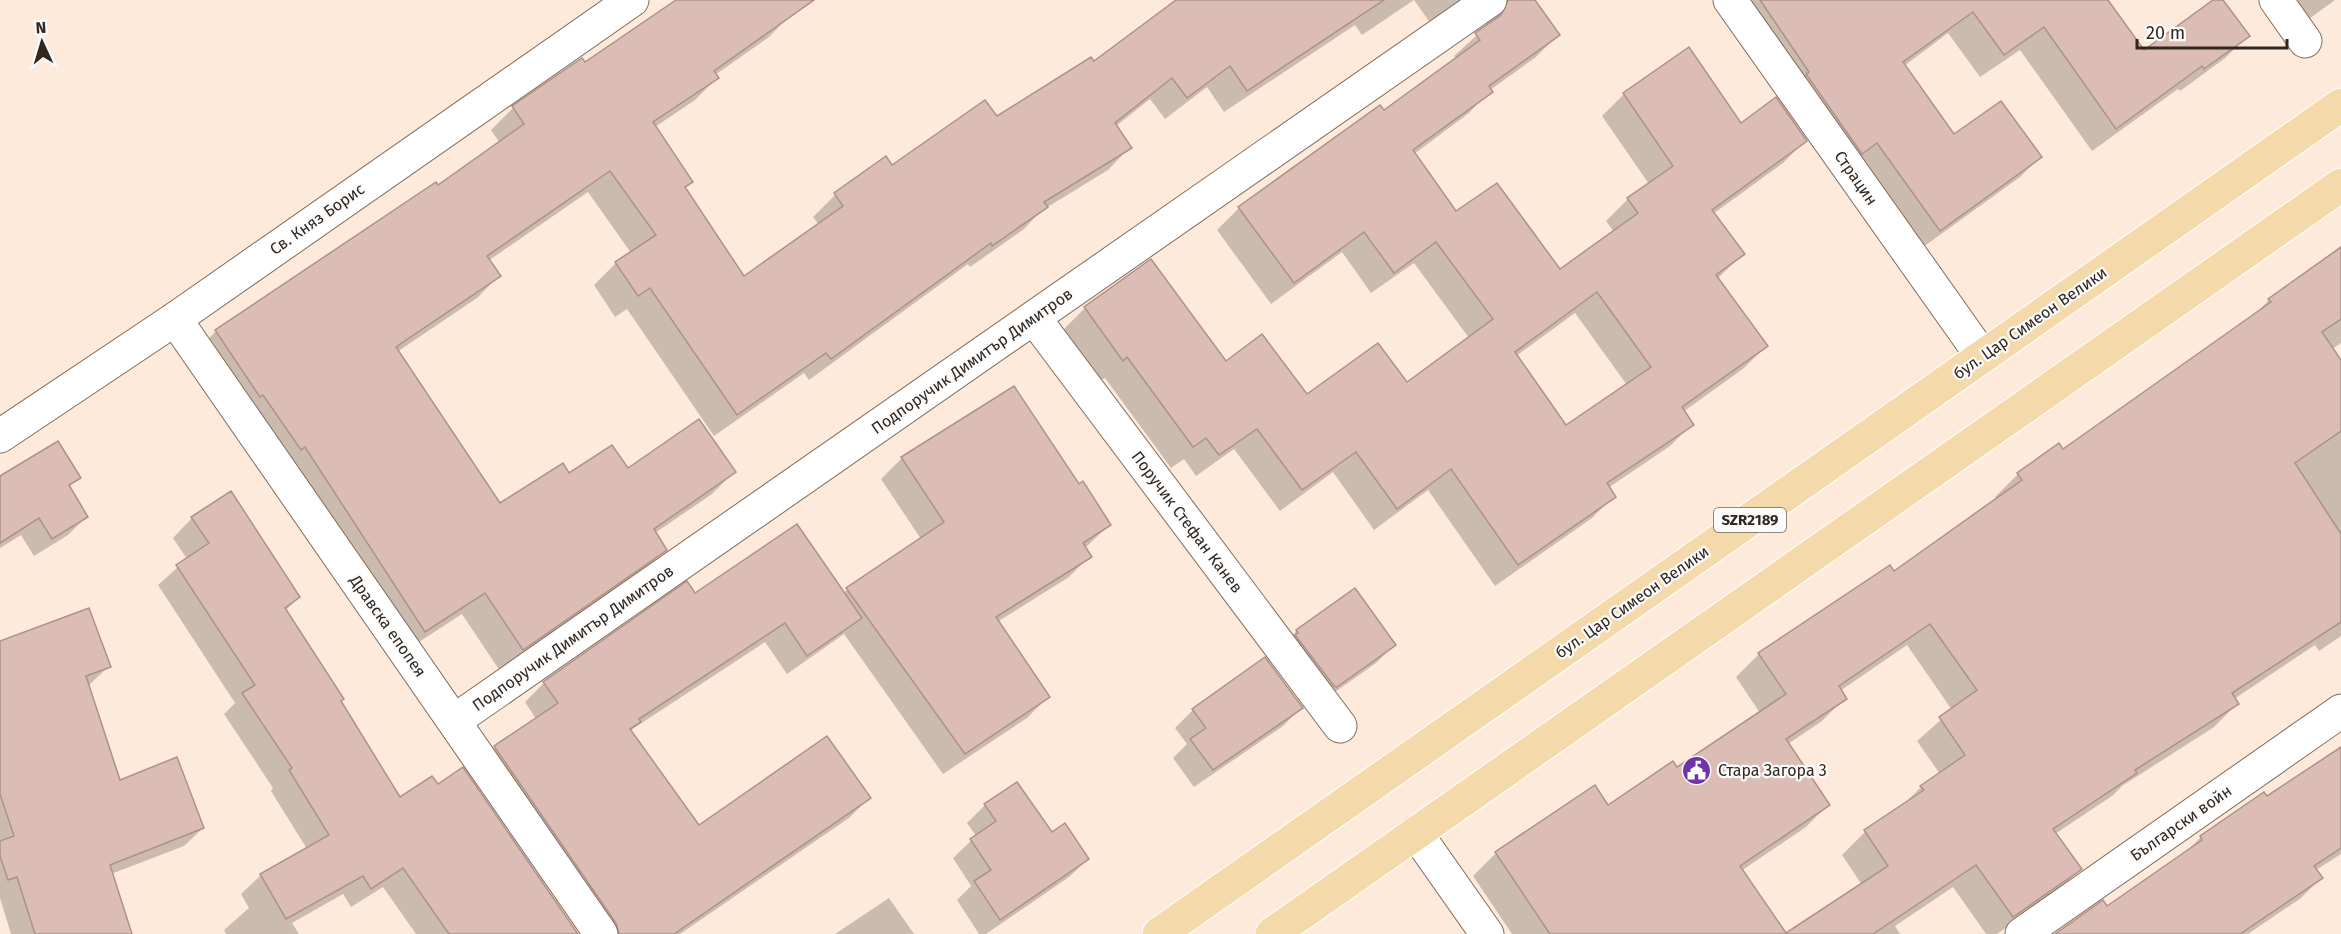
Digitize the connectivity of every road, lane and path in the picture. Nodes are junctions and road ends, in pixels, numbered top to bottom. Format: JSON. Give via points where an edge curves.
{"nodes":[{"id":1,"x":632,"y":0,"type":"edge"},
{"id":2,"x":1490,"y":0,"type":"edge"},
{"id":3,"x":1730,"y":0,"type":"edge"},
{"id":4,"x":2276,"y":0,"type":"edge"},
{"id":5,"x":2305,"y":41,"type":"dead end"},
{"id":6,"x":2341,"y":105,"type":"edge"},
{"id":7,"x":2341,"y":185,"type":"edge"},
{"id":8,"x":1034,"y":318,"type":"junction"},
{"id":9,"x":175,"y":319,"type":"junction"},
{"id":10,"x":1982,"y":356,"type":"junction"},
{"id":11,"x":0,"y":436,"type":"edge"},
{"id":12,"x":2341,"y":711,"type":"edge"},
{"id":13,"x":454,"y":721,"type":"junction"},
{"id":14,"x":1340,"y":726,"type":"dead end"},
{"id":15,"x":1416,"y":833,"type":"junction"},
{"id":16,"x":601,"y":934,"type":"edge"},
{"id":17,"x":1159,"y":934,"type":"edge"},
{"id":18,"x":1272,"y":934,"type":"edge"},
{"id":19,"x":1487,"y":934,"type":"edge"},
{"id":20,"x":2022,"y":934,"type":"edge"}],
"edges":[{"from":1,"to":9,"type":"street","name":"Св. Княз Борис"},
{"from":2,"to":8,"type":"street","name":"Подпоручик Димитър Димитров"},
{"from":3,"to":10,"type":"street","name":"Страцин"},
{"from":4,"to":5,"type":"street"},
{"from":6,"to":10,"type":"main road","name":"бул. Цар Симеон Велики","number":"SZR2189"},
{"from":7,"to":15,"type":"main road"},
{"from":8,"to":13,"type":"street","name":"Подпоручик Димитър Димитров"},
{"from":8,"to":14,"type":"street","name":"Поручик Стефан Канев"},
{"from":9,"to":11,"type":"street","name":"Св. Княз Борис"},
{"from":9,"to":13,"type":"street","name":"Дравска епопея"},
{"from":10,"to":17,"type":"main road","name":"бул. Цар Симеон Велики","number":"SZR2189"},
{"from":12,"to":20,"type":"street","name":"Български войн"},
{"from":13,"to":16,"type":"street","name":"Дравска епопея"},
{"from":15,"to":18,"type":"main road"},
{"from":15,"to":19,"type":"street"}]}
